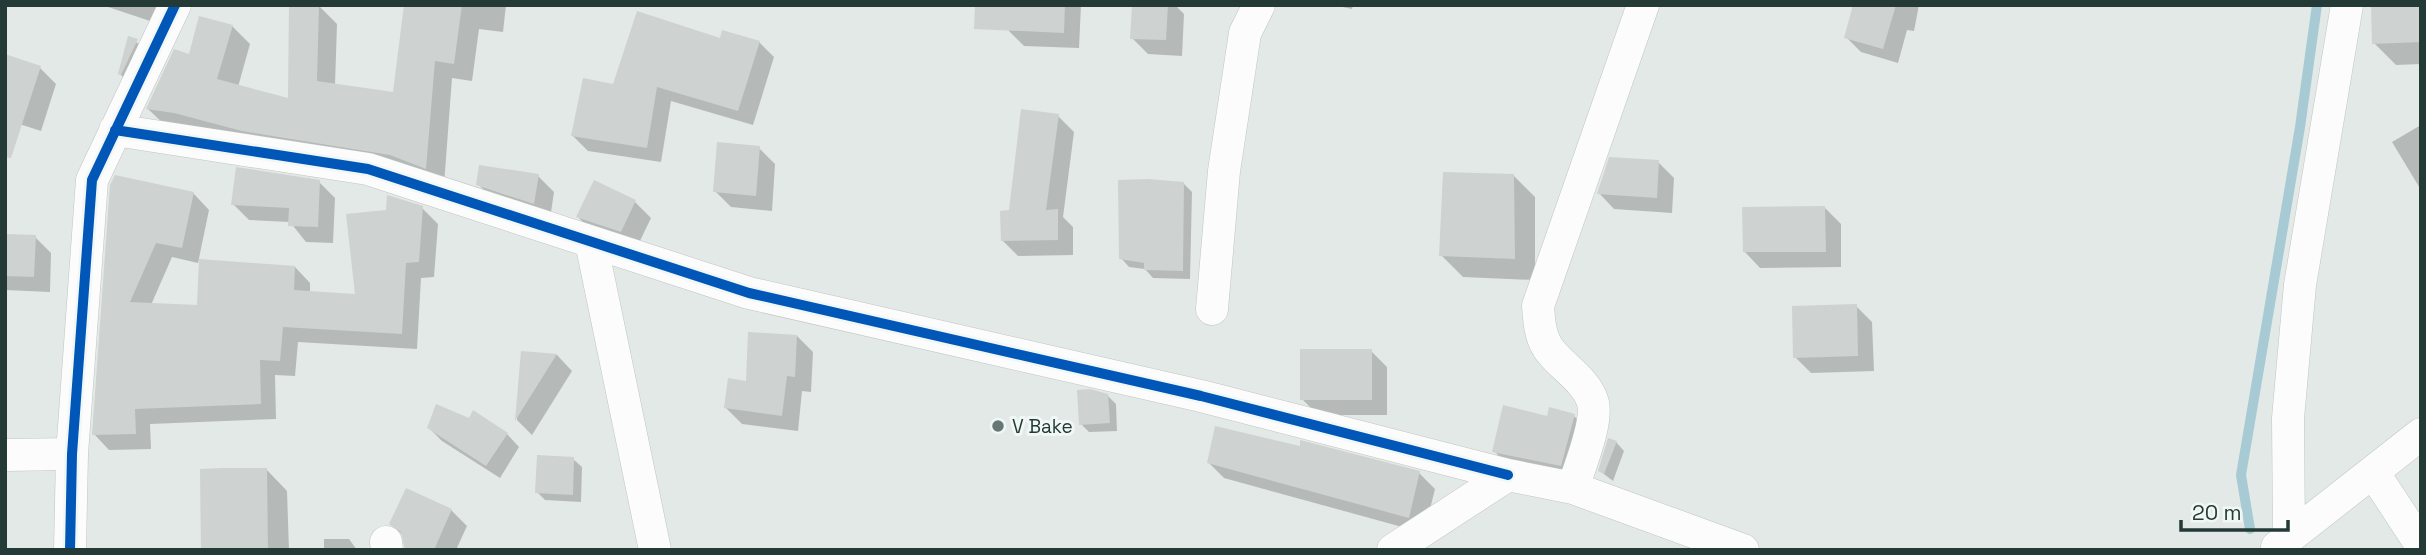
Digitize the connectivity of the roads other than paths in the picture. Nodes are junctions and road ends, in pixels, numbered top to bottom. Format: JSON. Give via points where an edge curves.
{"nodes":[{"id":1,"x":175,"y":5,"type":"edge"},
{"id":2,"x":1259,"y":5,"type":"edge"},
{"id":3,"x":1643,"y":5,"type":"edge"},
{"id":4,"x":2347,"y":5,"type":"edge"},
{"id":5,"x":115,"y":130,"type":"junction"},
{"id":6,"x":591,"y":242,"type":"junction"},
{"id":7,"x":1212,"y":309,"type":"dead end"},
{"id":8,"x":2421,"y":434,"type":"edge"},
{"id":9,"x":72,"y":454,"type":"junction"},
{"id":10,"x":5,"y":455,"type":"edge"},
{"id":11,"x":2372,"y":472,"type":"junction"},
{"id":12,"x":1508,"y":475,"type":"junction"},
{"id":13,"x":1573,"y":488,"type":"junction"},
{"id":14,"x":2281,"y":543,"type":"edge"},
{"id":15,"x":2421,"y":545,"type":"edge"},
{"id":16,"x":70,"y":550,"type":"edge"},
{"id":17,"x":654,"y":550,"type":"edge"},
{"id":18,"x":1393,"y":550,"type":"edge"},
{"id":19,"x":1743,"y":550,"type":"edge"}],
"edges":[{"from":1,"to":5,"type":"street"},
{"from":2,"to":7,"type":"street","via":[[1245,33],[1224,171]]},
{"from":3,"to":13,"type":"street","via":[[1538,306],[1548,348],[1570,369],[1593,403]]},
{"from":4,"to":14,"type":"street","via":[[2300,285]]},
{"from":5,"to":6,"type":"street","via":[[368,169]]},
{"from":5,"to":9,"type":"street","via":[[89,197]]},
{"from":6,"to":12,"type":"street","via":[[749,293],[1201,396]]},
{"from":6,"to":17,"type":"street"},
{"from":8,"to":11,"type":"street"},
{"from":9,"to":10,"type":"street"},
{"from":9,"to":16,"type":"street"},
{"from":11,"to":14,"type":"street"},
{"from":11,"to":15,"type":"street"},
{"from":12,"to":13,"type":"street"},
{"from":12,"to":18,"type":"street"},
{"from":13,"to":19,"type":"street"}]}
